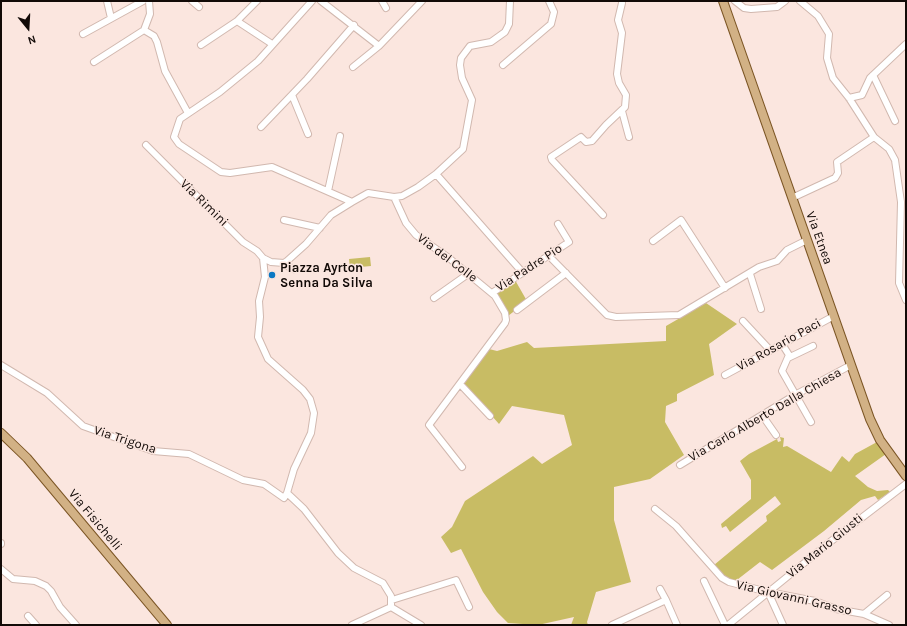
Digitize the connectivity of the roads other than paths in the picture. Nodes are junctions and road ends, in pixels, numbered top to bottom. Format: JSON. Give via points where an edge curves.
{"nodes":[{"id":1,"x":107,"y":1,"type":"edge"},
{"id":2,"x":143,"y":1,"type":"edge"},
{"id":3,"x":149,"y":1,"type":"edge"},
{"id":4,"x":192,"y":1,"type":"edge"},
{"id":5,"x":257,"y":1,"type":"edge"},
{"id":6,"x":312,"y":1,"type":"edge"},
{"id":7,"x":321,"y":1,"type":"edge"},
{"id":8,"x":382,"y":1,"type":"edge"},
{"id":9,"x":422,"y":1,"type":"edge"},
{"id":10,"x":510,"y":1,"type":"edge"},
{"id":11,"x":549,"y":1,"type":"edge"},
{"id":12,"x":723,"y":1,"type":"edge"},
{"id":13,"x":736,"y":1,"type":"edge"},
{"id":14,"x":785,"y":1,"type":"edge"},
{"id":15,"x":800,"y":1,"type":"edge"},
{"id":16,"x":623,"y":2,"type":"edge"},
{"id":17,"x":199,"y":7,"type":"dead end"},
{"id":18,"x":386,"y":8,"type":"dead end"},
{"id":19,"x":111,"y":18,"type":"junction"},
{"id":20,"x":237,"y":21,"type":"junction"},
{"id":21,"x":354,"y":25,"type":"junction"},
{"id":22,"x":144,"y":30,"type":"junction"},
{"id":23,"x":83,"y":34,"type":"dead end"},
{"id":24,"x":272,"y":44,"type":"junction"},
{"id":25,"x":906,"y":44,"type":"edge"},
{"id":26,"x":201,"y":45,"type":"dead end"},
{"id":27,"x":379,"y":46,"type":"junction"},
{"id":28,"x":94,"y":62,"type":"dead end"},
{"id":29,"x":503,"y":65,"type":"dead end"},
{"id":30,"x":353,"y":67,"type":"dead end"},
{"id":31,"x":873,"y":74,"type":"junction"},
{"id":32,"x":292,"y":95,"type":"junction"},
{"id":33,"x":849,"y":98,"type":"junction"},
{"id":34,"x":622,"y":111,"type":"junction"},
{"id":35,"x":188,"y":113,"type":"junction"},
{"id":36,"x":895,"y":121,"type":"dead end"},
{"id":37,"x":263,"y":125,"type":"dead end"},
{"id":38,"x":308,"y":134,"type":"dead end"},
{"id":39,"x":340,"y":136,"type":"dead end"},
{"id":40,"x":629,"y":137,"type":"dead end"},
{"id":41,"x":874,"y":137,"type":"junction"},
{"id":42,"x":146,"y":145,"type":"dead end"},
{"id":43,"x":436,"y":174,"type":"junction"},
{"id":44,"x":328,"y":191,"type":"junction"},
{"id":45,"x":394,"y":197,"type":"junction"},
{"id":46,"x":792,"y":198,"type":"junction"},
{"id":47,"x":352,"y":202,"type":"junction"},
{"id":48,"x":603,"y":215,"type":"dead end"},
{"id":49,"x":284,"y":220,"type":"dead end"},
{"id":50,"x":558,"y":224,"type":"dead end"},
{"id":51,"x":320,"y":228,"type":"junction"},
{"id":52,"x":807,"y":240,"type":"junction"},
{"id":53,"x":653,"y":241,"type":"dead end"},
{"id":54,"x":548,"y":256,"type":"junction"},
{"id":55,"x":263,"y":258,"type":"junction"},
{"id":56,"x":284,"y":263,"type":"junction"},
{"id":57,"x":294,"y":270,"type":"dead end"},
{"id":58,"x":523,"y":272,"type":"junction"},
{"id":59,"x":566,"y":273,"type":"junction"},
{"id":60,"x":468,"y":274,"type":"junction"},
{"id":61,"x":750,"y":274,"type":"junction"},
{"id":62,"x":725,"y":288,"type":"junction"},
{"id":63,"x":492,"y":293,"type":"junction"},
{"id":64,"x":434,"y":298,"type":"dead end"},
{"id":65,"x":906,"y":300,"type":"edge"},
{"id":66,"x":761,"y":309,"type":"dead end"},
{"id":67,"x":517,"y":310,"type":"dead end"},
{"id":68,"x":834,"y":316,"type":"junction"},
{"id":69,"x":743,"y":321,"type":"dead end"},
{"id":70,"x":782,"y":344,"type":"junction"},
{"id":71,"x":813,"y":346,"type":"dead end"},
{"id":72,"x":770,"y":350,"type":"junction"},
{"id":73,"x":788,"y":358,"type":"junction"},
{"id":74,"x":1,"y":365,"type":"edge"},
{"id":75,"x":851,"y":365,"type":"junction"},
{"id":76,"x":725,"y":375,"type":"dead end"},
{"id":77,"x":460,"y":384,"type":"junction"},
{"id":78,"x":795,"y":395,"type":"junction"},
{"id":79,"x":762,"y":415,"type":"junction"},
{"id":80,"x":490,"y":416,"type":"dead end"},
{"id":81,"x":811,"y":422,"type":"dead end"},
{"id":82,"x":1,"y":433,"type":"edge"},
{"id":83,"x":776,"y":435,"type":"dead end"},
{"id":84,"x":680,"y":465,"type":"dead end"},
{"id":85,"x":462,"y":467,"type":"dead end"},
{"id":86,"x":906,"y":476,"type":"edge"},
{"id":87,"x":906,"y":484,"type":"edge"},
{"id":88,"x":286,"y":496,"type":"junction"},
{"id":89,"x":656,"y":509,"type":"dead end"},
{"id":90,"x":1,"y":569,"type":"edge"},
{"id":91,"x":704,"y":580,"type":"dead end"},
{"id":92,"x":660,"y":589,"type":"dead end"},
{"id":93,"x":768,"y":592,"type":"junction"},
{"id":94,"x":887,"y":595,"type":"dead end"},
{"id":95,"x":666,"y":600,"type":"junction"},
{"id":96,"x":392,"y":604,"type":"junction"},
{"id":97,"x":469,"y":607,"type":"dead end"},
{"id":98,"x":864,"y":614,"type":"junction"},
{"id":99,"x":28,"y":616,"type":"dead end"},
{"id":100,"x":36,"y":625,"type":"edge"},
{"id":101,"x":76,"y":625,"type":"edge"},
{"id":102,"x":168,"y":625,"type":"edge"},
{"id":103,"x":352,"y":625,"type":"edge"},
{"id":104,"x":421,"y":625,"type":"edge"},
{"id":105,"x":612,"y":625,"type":"edge"},
{"id":106,"x":678,"y":625,"type":"edge"},
{"id":107,"x":725,"y":625,"type":"edge"},
{"id":108,"x":728,"y":625,"type":"edge"},
{"id":109,"x":783,"y":625,"type":"edge"},
{"id":110,"x":889,"y":625,"type":"edge"}],
"edges":[{"from":1,"to":19,"type":"street"},
{"from":2,"to":19,"type":"street"},
{"from":3,"to":22,"type":"street","via":[[150,14]]},
{"from":4,"to":17,"type":"street"},
{"from":5,"to":20,"type":"street"},
{"from":6,"to":24,"type":"street"},
{"from":7,"to":21,"type":"street"},
{"from":8,"to":18,"type":"street"},
{"from":9,"to":27,"type":"street"},
{"from":10,"to":43,"type":"street","via":[[509,24],[505,32],[491,42],[470,46],[461,58],[462,78],[472,100],[465,144],[459,154]]},
{"from":11,"to":29,"type":"street","via":[[554,12],[552,24]]},
{"from":12,"to":46,"type":"main road","name":"Via Etnea"},
{"from":13,"to":14,"type":"street","via":[[744,8],[750,9],[777,7]]},
{"from":15,"to":33,"type":"street","via":[[818,16],[825,26],[828,34],[829,68],[833,78]]},
{"from":16,"to":34,"type":"street","via":[[618,20],[622,33],[617,74],[626,95]]},
{"from":19,"to":23,"type":"street"},
{"from":20,"to":24,"type":"street"},
{"from":20,"to":26,"type":"street"},
{"from":21,"to":27,"type":"street"},
{"from":21,"to":32,"type":"street"},
{"from":22,"to":28,"type":"street"},
{"from":22,"to":35,"type":"street","via":[[154,36],[165,71]]},
{"from":24,"to":35,"type":"street","via":[[258,61],[238,78]]},
{"from":25,"to":31,"type":"street"},
{"from":27,"to":30,"type":"street"},
{"from":31,"to":33,"type":"street","via":[[862,95]]},
{"from":31,"to":36,"type":"street"},
{"from":32,"to":37,"type":"street"},
{"from":32,"to":38,"type":"street"},
{"from":33,"to":41,"type":"street"},
{"from":34,"to":40,"type":"street"},
{"from":34,"to":48,"type":"street","via":[[606,124],[592,141],[586,142],[581,137],[551,157]]},
{"from":35,"to":44,"type":"street","via":[[180,119],[174,137],[176,142],[221,172],[272,167]]},
{"from":39,"to":44,"type":"street"},
{"from":41,"to":46,"type":"street","via":[[837,162],[838,173],[835,178]]},
{"from":41,"to":65,"type":"street","via":[[889,149],[897,167],[901,202],[899,283]]},
{"from":42,"to":55,"type":"street","name":"Via Rimini"},
{"from":43,"to":45,"type":"street","via":[[407,194]]},
{"from":43,"to":58,"type":"street"},
{"from":44,"to":47,"type":"street"},
{"from":45,"to":47,"type":"street","via":[[368,193]]},
{"from":45,"to":60,"type":"street","name":"Via del Colle","via":[[406,223],[416,235]]},
{"from":46,"to":52,"type":"main road","name":"Via Etnea"},
{"from":47,"to":51,"type":"street","via":[[331,215]]},
{"from":49,"to":51,"type":"street"},
{"from":50,"to":54,"type":"street","name":"Via Padre Pio","via":[[569,242]]},
{"from":51,"to":56,"type":"street"},
{"from":52,"to":61,"type":"street","via":[[787,250],[777,261]]},
{"from":52,"to":68,"type":"main road","name":"Via Etnea"},
{"from":53,"to":62,"type":"street","via":[[681,220]]},
{"from":54,"to":58,"type":"street","name":"Via Padre Pio"},
{"from":54,"to":59,"type":"street"},
{"from":55,"to":56,"type":"street","via":[[271,262]]},
{"from":55,"to":88,"type":"street","via":[[266,278],[259,301],[258,337],[268,359],[310,399],[314,413],[311,433],[294,469]]},
{"from":56,"to":57,"type":"street"},
{"from":58,"to":63,"type":"street","name":"Via Padre Pio"},
{"from":59,"to":62,"type":"street","via":[[607,315],[616,317],[683,314],[695,304]]},
{"from":59,"to":67,"type":"street"},
{"from":60,"to":63,"type":"street","name":"Via del Colle"},
{"from":60,"to":64,"type":"street"},
{"from":61,"to":62,"type":"street"},
{"from":61,"to":66,"type":"street"},
{"from":63,"to":77,"type":"street","name":"Via del Colle","via":[[501,305],[505,323]]},
{"from":68,"to":70,"type":"street","name":"Via Rosario Paci"},
{"from":68,"to":75,"type":"main road","name":"Via Etnea"},
{"from":69,"to":72,"type":"street"},
{"from":70,"to":72,"type":"street","name":"Via Rosario Paci"},
{"from":70,"to":73,"type":"street","via":[[789,353]]},
{"from":71,"to":73,"type":"street"},
{"from":72,"to":76,"type":"street","name":"Via Rosario Paci"},
{"from":73,"to":78,"type":"street","via":[[782,371]]},
{"from":74,"to":88,"type":"street","name":"Via Trigona","via":[[47,393],[83,426],[153,451],[189,454],[243,480],[264,484]]},
{"from":75,"to":78,"type":"street","name":"Via Carlo Alberto Dalla Chiesa"},
{"from":75,"to":86,"type":"main road","name":"Via Etnea","via":[[880,440]]},
{"from":77,"to":80,"type":"street"},
{"from":77,"to":85,"type":"street","name":"Via del Colle","via":[[429,425]]},
{"from":78,"to":79,"type":"street","name":"Via Carlo Alberto Dalla Chiesa"},
{"from":78,"to":81,"type":"street"},
{"from":79,"to":83,"type":"street"},
{"from":79,"to":84,"type":"street","name":"Via Carlo Alberto Dalla Chiesa"},
{"from":82,"to":102,"type":"main road","name":"Via Fisichelli","via":[[27,458]]},
{"from":87,"to":93,"type":"street","name":"Via Mario Giusti"},
{"from":88,"to":96,"type":"street","name":"Via Trigona","via":[[304,510],[338,554],[354,568],[383,583]]},
{"from":89,"to":93,"type":"street","name":"Via Giovanni Grasso","via":[[676,526],[722,578]]},
{"from":90,"to":101,"type":"street","via":[[14,579],[35,581],[46,586]]},
{"from":91,"to":107,"type":"street"},
{"from":92,"to":95,"type":"street"},
{"from":93,"to":98,"type":"street","name":"Via Giovanni Grasso"},
{"from":93,"to":108,"type":"street","name":"Via Mario Giusti"},
{"from":93,"to":109,"type":"street"},
{"from":94,"to":98,"type":"street"},
{"from":95,"to":105,"type":"street"},
{"from":95,"to":106,"type":"street"},
{"from":96,"to":97,"type":"street","via":[[456,580]]},
{"from":96,"to":103,"type":"street"},
{"from":96,"to":104,"type":"street"},
{"from":98,"to":110,"type":"street","name":"Via Giovanni Grasso"},
{"from":99,"to":100,"type":"street"}]}
